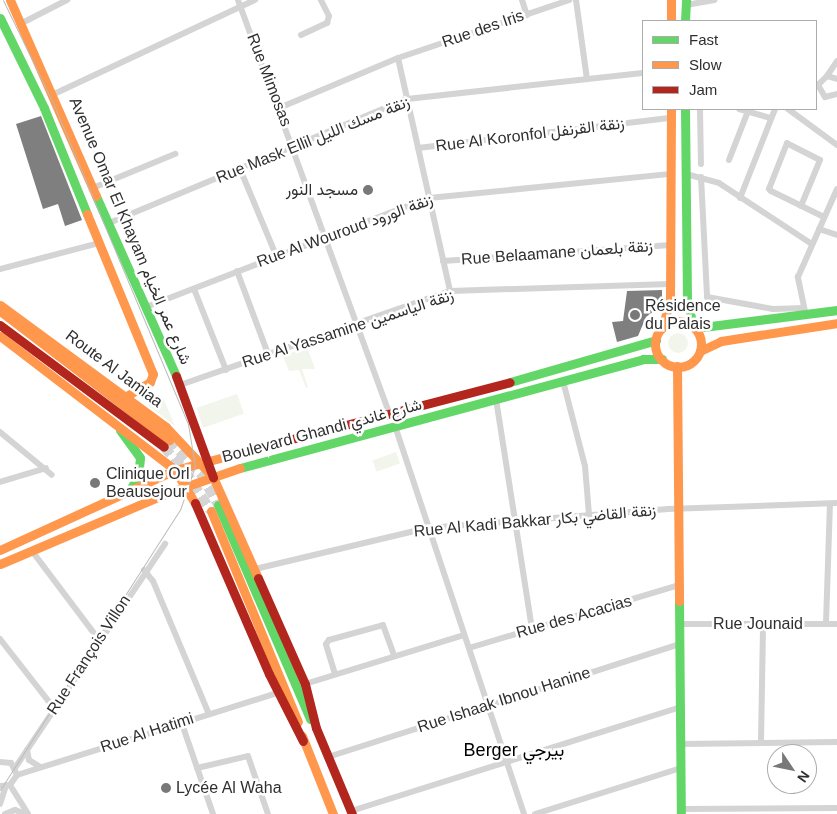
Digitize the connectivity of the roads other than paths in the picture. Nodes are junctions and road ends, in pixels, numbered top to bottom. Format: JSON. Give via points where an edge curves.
{"nodes":[{"id":1,"x":10,"y":0,"type":"edge"},
{"id":2,"x":67,"y":0,"type":"edge"},
{"id":3,"x":255,"y":0,"type":"edge"},
{"id":4,"x":321,"y":0,"type":"edge"},
{"id":5,"x":522,"y":0,"type":"edge"},
{"id":6,"x":569,"y":0,"type":"edge"},
{"id":7,"x":576,"y":0,"type":"edge"},
{"id":8,"x":671,"y":0,"type":"edge"},
{"id":9,"x":715,"y":0,"type":"edge"},
{"id":10,"x":239,"y":3,"type":"edge"},
{"id":11,"x":686,"y":3,"type":"edge"},
{"id":12,"x":527,"y":15,"type":"junction"},
{"id":13,"x":0,"y":18,"type":"edge"},
{"id":14,"x":671,"y":20,"type":"edge"},
{"id":15,"x":685,"y":20,"type":"edge"},
{"id":16,"x":22,"y":23,"type":"junction"},
{"id":17,"x":301,"y":35,"type":"dead end"},
{"id":18,"x":398,"y":58,"type":"junction"},
{"id":19,"x":837,"y":61,"type":"edge"},
{"id":20,"x":642,"y":72,"type":"edge"},
{"id":21,"x":827,"y":76,"type":"junction"},
{"id":22,"x":837,"y":79,"type":"edge"},
{"id":23,"x":587,"y":80,"type":"junction"},
{"id":24,"x":54,"y":94,"type":"junction"},
{"id":25,"x":837,"y":94,"type":"edge"},
{"id":26,"x":407,"y":99,"type":"junction"},
{"id":27,"x":279,"y":108,"type":"junction"},
{"id":28,"x":685,"y":110,"type":"edge"},
{"id":29,"x":700,"y":110,"type":"edge"},
{"id":30,"x":744,"y":110,"type":"edge"},
{"id":31,"x":775,"y":110,"type":"edge"},
{"id":32,"x":789,"y":110,"type":"edge"},
{"id":33,"x":748,"y":111,"type":"junction"},
{"id":34,"x":671,"y":113,"type":"edge"},
{"id":35,"x":772,"y":118,"type":"junction"},
{"id":36,"x":837,"y":145,"type":"edge"},
{"id":37,"x":294,"y":146,"type":"junction"},
{"id":38,"x":418,"y":148,"type":"junction"},
{"id":39,"x":175,"y":154,"type":"dead end"},
{"id":40,"x":728,"y":160,"type":"dead end"},
{"id":41,"x":701,"y":164,"type":"dead end"},
{"id":42,"x":240,"y":169,"type":"junction"},
{"id":43,"x":671,"y":174,"type":"junction"},
{"id":44,"x":686,"y":174,"type":"junction"},
{"id":45,"x":701,"y":177,"type":"junction"},
{"id":46,"x":95,"y":187,"type":"junction"},
{"id":47,"x":837,"y":191,"type":"edge"},
{"id":48,"x":429,"y":198,"type":"junction"},
{"id":49,"x":740,"y":198,"type":"junction"},
{"id":50,"x":802,"y":206,"type":"junction"},
{"id":51,"x":824,"y":217,"type":"junction"},
{"id":52,"x":110,"y":223,"type":"junction"},
{"id":53,"x":819,"y":228,"type":"junction"},
{"id":54,"x":837,"y":235,"type":"edge"},
{"id":55,"x":326,"y":236,"type":"junction"},
{"id":56,"x":99,"y":243,"type":"junction"},
{"id":57,"x":812,"y":244,"type":"junction"},
{"id":58,"x":670,"y":246,"type":"junction"},
{"id":59,"x":276,"y":255,"type":"junction"},
{"id":60,"x":443,"y":261,"type":"junction"},
{"id":61,"x":0,"y":269,"type":"edge"},
{"id":62,"x":237,"y":271,"type":"junction"},
{"id":63,"x":670,"y":284,"type":"junction"},
{"id":64,"x":194,"y":289,"type":"junction"},
{"id":65,"x":450,"y":292,"type":"junction"},
{"id":66,"x":0,"y":305,"type":"edge"},
{"id":67,"x":146,"y":307,"type":"junction"},
{"id":68,"x":837,"y":310,"type":"edge"},
{"id":69,"x":0,"y":311,"type":"edge"},
{"id":70,"x":805,"y":312,"type":"junction"},
{"id":71,"x":359,"y":322,"type":"junction"},
{"id":72,"x":837,"y":323,"type":"edge"},
{"id":73,"x":0,"y":325,"type":"edge"},
{"id":74,"x":694,"y":327,"type":"junction"},
{"id":75,"x":662,"y":328,"type":"junction"},
{"id":76,"x":0,"y":336,"type":"edge"},
{"id":77,"x":656,"y":340,"type":"junction"},
{"id":78,"x":700,"y":351,"type":"junction"},
{"id":79,"x":268,"y":354,"type":"junction"},
{"id":80,"x":662,"y":359,"type":"junction"},
{"id":81,"x":678,"y":366,"type":"junction"},
{"id":82,"x":226,"y":370,"type":"junction"},
{"id":83,"x":563,"y":381,"type":"junction"},
{"id":84,"x":180,"y":385,"type":"junction"},
{"id":85,"x":127,"y":396,"type":"junction"},
{"id":86,"x":496,"y":399,"type":"junction"},
{"id":87,"x":390,"y":415,"type":"junction"},
{"id":88,"x":112,"y":419,"type":"junction"},
{"id":89,"x":395,"y":426,"type":"junction"},
{"id":90,"x":0,"y":432,"type":"edge"},
{"id":91,"x":207,"y":464,"type":"junction"},
{"id":92,"x":46,"y":468,"type":"junction"},
{"id":93,"x":175,"y":470,"type":"junction"},
{"id":94,"x":52,"y":475,"type":"dead end"},
{"id":95,"x":213,"y":477,"type":"junction"},
{"id":96,"x":0,"y":482,"type":"edge"},
{"id":97,"x":186,"y":486,"type":"junction"},
{"id":98,"x":129,"y":492,"type":"junction"},
{"id":99,"x":833,"y":503,"type":"edge"},
{"id":100,"x":679,"y":508,"type":"junction"},
{"id":101,"x":589,"y":515,"type":"junction"},
{"id":102,"x":515,"y":521,"type":"junction"},
{"id":103,"x":427,"y":528,"type":"junction"},
{"id":104,"x":165,"y":544,"type":"dead end"},
{"id":105,"x":0,"y":550,"type":"edge"},
{"id":106,"x":32,"y":551,"type":"junction"},
{"id":107,"x":0,"y":564,"type":"edge"},
{"id":108,"x":255,"y":569,"type":"junction"},
{"id":109,"x":144,"y":570,"type":"junction"},
{"id":110,"x":679,"y":585,"type":"junction"},
{"id":111,"x":826,"y":623,"type":"junction"},
{"id":112,"x":680,"y":624,"type":"junction"},
{"id":113,"x":837,"y":624,"type":"edge"},
{"id":114,"x":763,"y":625,"type":"junction"},
{"id":115,"x":532,"y":629,"type":"junction"},
{"id":116,"x":464,"y":635,"type":"junction"},
{"id":117,"x":0,"y":639,"type":"edge"},
{"id":118,"x":99,"y":640,"type":"junction"},
{"id":119,"x":680,"y":644,"type":"junction"},
{"id":120,"x":469,"y":648,"type":"junction"},
{"id":121,"x":394,"y":656,"type":"junction"},
{"id":122,"x":335,"y":674,"type":"junction"},
{"id":123,"x":304,"y":684,"type":"junction"},
{"id":124,"x":277,"y":693,"type":"junction"},
{"id":125,"x":487,"y":706,"type":"junction"},
{"id":126,"x":680,"y":707,"type":"junction"},
{"id":127,"x":54,"y":708,"type":"junction"},
{"id":128,"x":208,"y":712,"type":"junction"},
{"id":129,"x":181,"y":721,"type":"junction"},
{"id":130,"x":316,"y":728,"type":"junction"},
{"id":131,"x":303,"y":740,"type":"junction"},
{"id":132,"x":761,"y":742,"type":"junction"},
{"id":133,"x":837,"y":742,"type":"edge"},
{"id":134,"x":681,"y":744,"type":"junction"},
{"id":135,"x":27,"y":750,"type":"junction"},
{"id":136,"x":328,"y":757,"type":"junction"},
{"id":137,"x":506,"y":761,"type":"junction"},
{"id":138,"x":0,"y":762,"type":"edge"},
{"id":139,"x":40,"y":767,"type":"junction"},
{"id":140,"x":198,"y":768,"type":"junction"},
{"id":141,"x":681,"y":768,"type":"junction"},
{"id":142,"x":16,"y":771,"type":"junction"},
{"id":143,"x":5,"y":786,"type":"edge"},
{"id":144,"x":0,"y":804,"type":"edge"},
{"id":145,"x":837,"y":808,"type":"edge"},
{"id":146,"x":681,"y":811,"type":"edge"},
{"id":147,"x":351,"y":813,"type":"edge"},
{"id":148,"x":5,"y":814,"type":"edge"},
{"id":149,"x":27,"y":814,"type":"edge"},
{"id":150,"x":213,"y":814,"type":"edge"},
{"id":151,"x":268,"y":814,"type":"edge"},
{"id":152,"x":333,"y":814,"type":"edge"},
{"id":153,"x":524,"y":814,"type":"edge"},
{"id":154,"x":535,"y":814,"type":"edge"}],
"edges":[{"from":1,"to":16,"type":"main road","name":"Avenue Omar El Khayam شارع عمر الخيام"},
{"from":2,"to":16,"type":"street"},
{"from":3,"to":10,"type":"street"},
{"from":4,"to":17,"type":"street","via":[[329,16],[327,23]]},
{"from":5,"to":12,"type":"street"},
{"from":6,"to":12,"type":"street","name":"Rue des Iris"},
{"from":7,"to":23,"type":"street"},
{"from":8,"to":14,"type":"main road"},
{"from":9,"to":11,"type":"street"},
{"from":10,"to":24,"type":"street"},
{"from":10,"to":27,"type":"street","name":"Rue Mimosas"},
{"from":11,"to":15,"type":"main road"},
{"from":12,"to":18,"type":"street","name":"Rue des Iris"},
{"from":13,"to":56,"type":"main road","name":"Avenue Omar El Khayam شارع عمر الخيام","via":[[44,108]]},
{"from":16,"to":24,"type":"main road","name":"Avenue Omar El Khayam شارع عمر الخيام"},
{"from":18,"to":26,"type":"street"},
{"from":18,"to":27,"type":"street","name":"Rue des Iris"},
{"from":19,"to":21,"type":"street"},
{"from":20,"to":23,"type":"street","name":"Rue Mask Ellil زنقة مسك الليل"},
{"from":21,"to":22,"type":"street"},
{"from":21,"to":25,"type":"street","via":[[819,82],[820,92],[828,98]]},
{"from":23,"to":26,"type":"street","name":"Rue Mask Ellil زنقة مسك الليل"},
{"from":24,"to":46,"type":"main road","name":"Avenue Omar El Khayam شارع عمر الخيام"},
{"from":26,"to":37,"type":"street","name":"Rue Mask Ellil زنقة مسك الليل"},
{"from":26,"to":38,"type":"street"},
{"from":27,"to":37,"type":"street","name":"Rue Mimosas"},
{"from":28,"to":44,"type":"main road"},
{"from":29,"to":41,"type":"street"},
{"from":30,"to":33,"type":"street"},
{"from":31,"to":35,"type":"street"},
{"from":32,"to":36,"type":"street"},
{"from":33,"to":35,"type":"street"},
{"from":33,"to":40,"type":"street"},
{"from":34,"to":38,"type":"street","name":"Rue Al Koronfol زنقة القرنفل"},
{"from":34,"to":43,"type":"main road"},
{"from":35,"to":49,"type":"street"},
{"from":37,"to":42,"type":"street","name":"Rue Mask Ellil زنقة مسك الليل"},
{"from":37,"to":55,"type":"street","name":"Rue Mimosas"},
{"from":38,"to":48,"type":"street"},
{"from":39,"to":46,"type":"street"},
{"from":42,"to":52,"type":"street","name":"Rue Mask Ellil زنقة مسك الليل"},
{"from":42,"to":59,"type":"street"},
{"from":43,"to":48,"type":"street","name":"Rue Al Wouroud زنقة الورود"},
{"from":43,"to":58,"type":"main road"},
{"from":44,"to":45,"type":"street"},
{"from":44,"to":74,"type":"main road","via":[[688,306]]},
{"from":45,"to":49,"type":"street"},
{"from":45,"to":70,"type":"street","via":[[707,297]]},
{"from":46,"to":52,"type":"main road","name":"Avenue Omar El Khayam شارع عمر الخيام"},
{"from":47,"to":51,"type":"street"},
{"from":48,"to":55,"type":"street","name":"Rue Al Wouroud زنقة الورود"},
{"from":48,"to":60,"type":"street"},
{"from":49,"to":57,"type":"street"},
{"from":50,"to":50,"type":"street","via":[[769,189],[787,143],[820,160]]},
{"from":50,"to":51,"type":"street"},
{"from":51,"to":53,"type":"street"},
{"from":52,"to":67,"type":"main road","name":"Avenue Omar El Khayam شارع عمر الخيام"},
{"from":53,"to":54,"type":"street"},
{"from":53,"to":57,"type":"street"},
{"from":55,"to":59,"type":"street","name":"Rue Al Wouroud زنقة الورود"},
{"from":55,"to":71,"type":"street","name":"Rue Mimosas"},
{"from":56,"to":61,"type":"street"},
{"from":56,"to":85,"type":"main road","name":"Avenue Omar El Khayam شارع عمر الخيام","via":[[153,374],[150,382]]},
{"from":57,"to":70,"type":"street","via":[[798,277]]},
{"from":58,"to":60,"type":"street","name":"Rue Belaamane زنقة بلعمان"},
{"from":58,"to":63,"type":"main road"},
{"from":59,"to":62,"type":"street","name":"Rue Al Wouroud زنقة الورود"},
{"from":60,"to":65,"type":"street"},
{"from":62,"to":64,"type":"street","name":"Rue Al Wouroud زنقة الورود"},
{"from":62,"to":79,"type":"street"},
{"from":63,"to":65,"type":"street","name":"Rue Al Yassamine زنقة الياسمين"},
{"from":63,"to":75,"type":"main road","via":[[670,308]]},
{"from":64,"to":67,"type":"street","name":"Rue Al Wouroud زنقة الورود"},
{"from":64,"to":82,"type":"street"},
{"from":65,"to":71,"type":"street","name":"Rue Al Yassamine زنقة الياسمين"},
{"from":66,"to":85,"type":"main road","name":"Route Al Jamiaa"},
{"from":67,"to":84,"type":"main road","name":"Avenue Omar El Khayam شارع عمر الخيام"},
{"from":68,"to":70,"type":"main road"},
{"from":69,"to":73,"type":"main road","via":[[166,444]]},
{"from":70,"to":74,"type":"main road"},
{"from":71,"to":79,"type":"street","name":"Rue Al Yassamine زنقة الياسمين"},
{"from":71,"to":87,"type":"street","name":"Rue Mimosas"},
{"from":72,"to":78,"type":"main road","via":[[720,341]]},
{"from":74,"to":75,"type":"main road","via":[[678,321]]},
{"from":74,"to":78,"type":"main road","via":[[700,338]]},
{"from":75,"to":77,"type":"main road"},
{"from":76,"to":88,"type":"main road"},
{"from":77,"to":80,"type":"main road"},
{"from":77,"to":87,"type":"main road","name":"Boulevard Ghandi شارع غاندي","via":[[641,347]]},
{"from":78,"to":81,"type":"main road","via":[[692,362]]},
{"from":79,"to":82,"type":"street","name":"Rue Al Yassamine زنقة الياسمين"},
{"from":80,"to":81,"type":"main road"},
{"from":80,"to":83,"type":"main road","name":"Boulevard Ghandi شارع غاندي","via":[[643,359]]},
{"from":81,"to":100,"type":"main road"},
{"from":82,"to":84,"type":"street","name":"Rue Al Yassamine زنقة الياسمين"},
{"from":83,"to":86,"type":"main road","name":"Boulevard Ghandi شارع غاندي"},
{"from":83,"to":101,"type":"street","via":[[585,466]]},
{"from":84,"to":91,"type":"main road","name":"Avenue Omar El Khayam شارع عمر الخيام"},
{"from":85,"to":91,"type":"main road","name":"Route Al Jamiaa"},
{"from":86,"to":89,"type":"main road","name":"Boulevard Ghandi شارع غاندي"},
{"from":86,"to":102,"type":"street"},
{"from":87,"to":91,"type":"main road","name":"Boulevard Ghandi شارع غاندي"},
{"from":88,"to":93,"type":"main road"},
{"from":88,"to":98,"type":"main road","via":[[140,458],[138,478]]},
{"from":89,"to":95,"type":"main road","name":"Boulevard Ghandi شارع غاندي"},
{"from":89,"to":103,"type":"street"},
{"from":90,"to":92,"type":"street"},
{"from":91,"to":93,"type":"main road","name":"Boulevard Ghandi شارع غاندي"},
{"from":91,"to":95,"type":"main road"},
{"from":92,"to":94,"type":"street"},
{"from":92,"to":96,"type":"street"},
{"from":93,"to":97,"type":"main road"},
{"from":93,"to":98,"type":"main road","name":"Boulevard Ghandi شارع غاندي"},
{"from":95,"to":97,"type":"main road","name":"Boulevard Ghandi شارع غاندي"},
{"from":95,"to":108,"type":"main road"},
{"from":97,"to":106,"type":"main road","name":"Boulevard Ghandi شارع غاندي"},
{"from":97,"to":124,"type":"main road","via":[[203,516]]},
{"from":98,"to":105,"type":"main road","name":"Boulevard Ghandi شارع غاندي"},
{"from":99,"to":100,"type":"street","name":"Rue Al Kadi Bakkar زنقة القاضي بكار"},
{"from":99,"to":111,"type":"street"},
{"from":100,"to":101,"type":"street","name":"Rue Al Kadi Bakkar زنقة القاضي بكار"},
{"from":100,"to":110,"type":"main road"},
{"from":101,"to":102,"type":"street","name":"Rue Al Kadi Bakkar زنقة القاضي بكار"},
{"from":102,"to":103,"type":"street","name":"Rue Al Kadi Bakkar زنقة القاضي بكار"},
{"from":102,"to":115,"type":"street"},
{"from":103,"to":108,"type":"street","name":"Rue Al Kadi Bakkar زنقة القاضي بكار"},
{"from":103,"to":116,"type":"street"},
{"from":104,"to":109,"type":"street","name":"Rue François Villon"},
{"from":106,"to":107,"type":"main road","name":"Boulevard Ghandi شارع غاندي"},
{"from":106,"to":118,"type":"street"},
{"from":108,"to":123,"type":"main road"},
{"from":109,"to":118,"type":"street","name":"Rue François Villon"},
{"from":109,"to":128,"type":"street","via":[[153,581]]},
{"from":110,"to":112,"type":"main road"},
{"from":110,"to":115,"type":"street","name":"Rue des Acacias"},
{"from":111,"to":113,"type":"street","name":"Rue Jounaid"},
{"from":111,"to":114,"type":"street","name":"Rue Jounaid"},
{"from":112,"to":114,"type":"street","name":"Rue Jounaid"},
{"from":112,"to":119,"type":"main road"},
{"from":114,"to":132,"type":"street"},
{"from":115,"to":120,"type":"street","name":"Rue des Acacias"},
{"from":116,"to":120,"type":"street"},
{"from":116,"to":121,"type":"street"},
{"from":117,"to":127,"type":"street"},
{"from":118,"to":127,"type":"street","name":"Rue François Villon"},
{"from":119,"to":125,"type":"street","name":"Rue Ishaak Ibnou Hanine"},
{"from":119,"to":126,"type":"main road"},
{"from":120,"to":125,"type":"street"},
{"from":121,"to":122,"type":"street"},
{"from":121,"to":122,"type":"street","via":[[383,626],[329,640],[326,644]]},
{"from":122,"to":123,"type":"street"},
{"from":123,"to":130,"type":"main road"},
{"from":124,"to":128,"type":"street","name":"Rue Al Hatimi"},
{"from":124,"to":131,"type":"main road"},
{"from":125,"to":136,"type":"street","name":"Rue Ishaak Ibnou Hanine"},
{"from":125,"to":137,"type":"street"},
{"from":126,"to":134,"type":"main road"},
{"from":126,"to":137,"type":"street"},
{"from":127,"to":135,"type":"street","name":"Rue François Villon"},
{"from":128,"to":129,"type":"street","name":"Rue Al Hatimi"},
{"from":129,"to":139,"type":"street","name":"Rue Al Hatimi"},
{"from":129,"to":140,"type":"street"},
{"from":130,"to":131,"type":"main road","via":[[301,704],[214,508],[294,709]]},
{"from":130,"to":136,"type":"main road"},
{"from":131,"to":152,"type":"main road"},
{"from":132,"to":133,"type":"street"},
{"from":132,"to":134,"type":"street"},
{"from":134,"to":141,"type":"main road"},
{"from":135,"to":139,"type":"street","via":[[29,760]]},
{"from":135,"to":142,"type":"street","name":"Rue François Villon"},
{"from":136,"to":147,"type":"main road"},
{"from":137,"to":147,"type":"street"},
{"from":137,"to":153,"type":"street"},
{"from":138,"to":142,"type":"street","via":[[10,762]]},
{"from":139,"to":142,"type":"street","name":"Rue Al Hatimi"},
{"from":140,"to":150,"type":"street"},
{"from":140,"to":151,"type":"street","via":[[248,756]]},
{"from":141,"to":146,"type":"main road"},
{"from":141,"to":154,"type":"street"},
{"from":142,"to":143,"type":"street","name":"Rue François Villon"},
{"from":143,"to":144,"type":"street","name":"Rue François Villon"},
{"from":143,"to":149,"type":"street"},
{"from":145,"to":146,"type":"street"},
{"from":148,"to":149,"type":"street","via":[[15,810]]}]}
